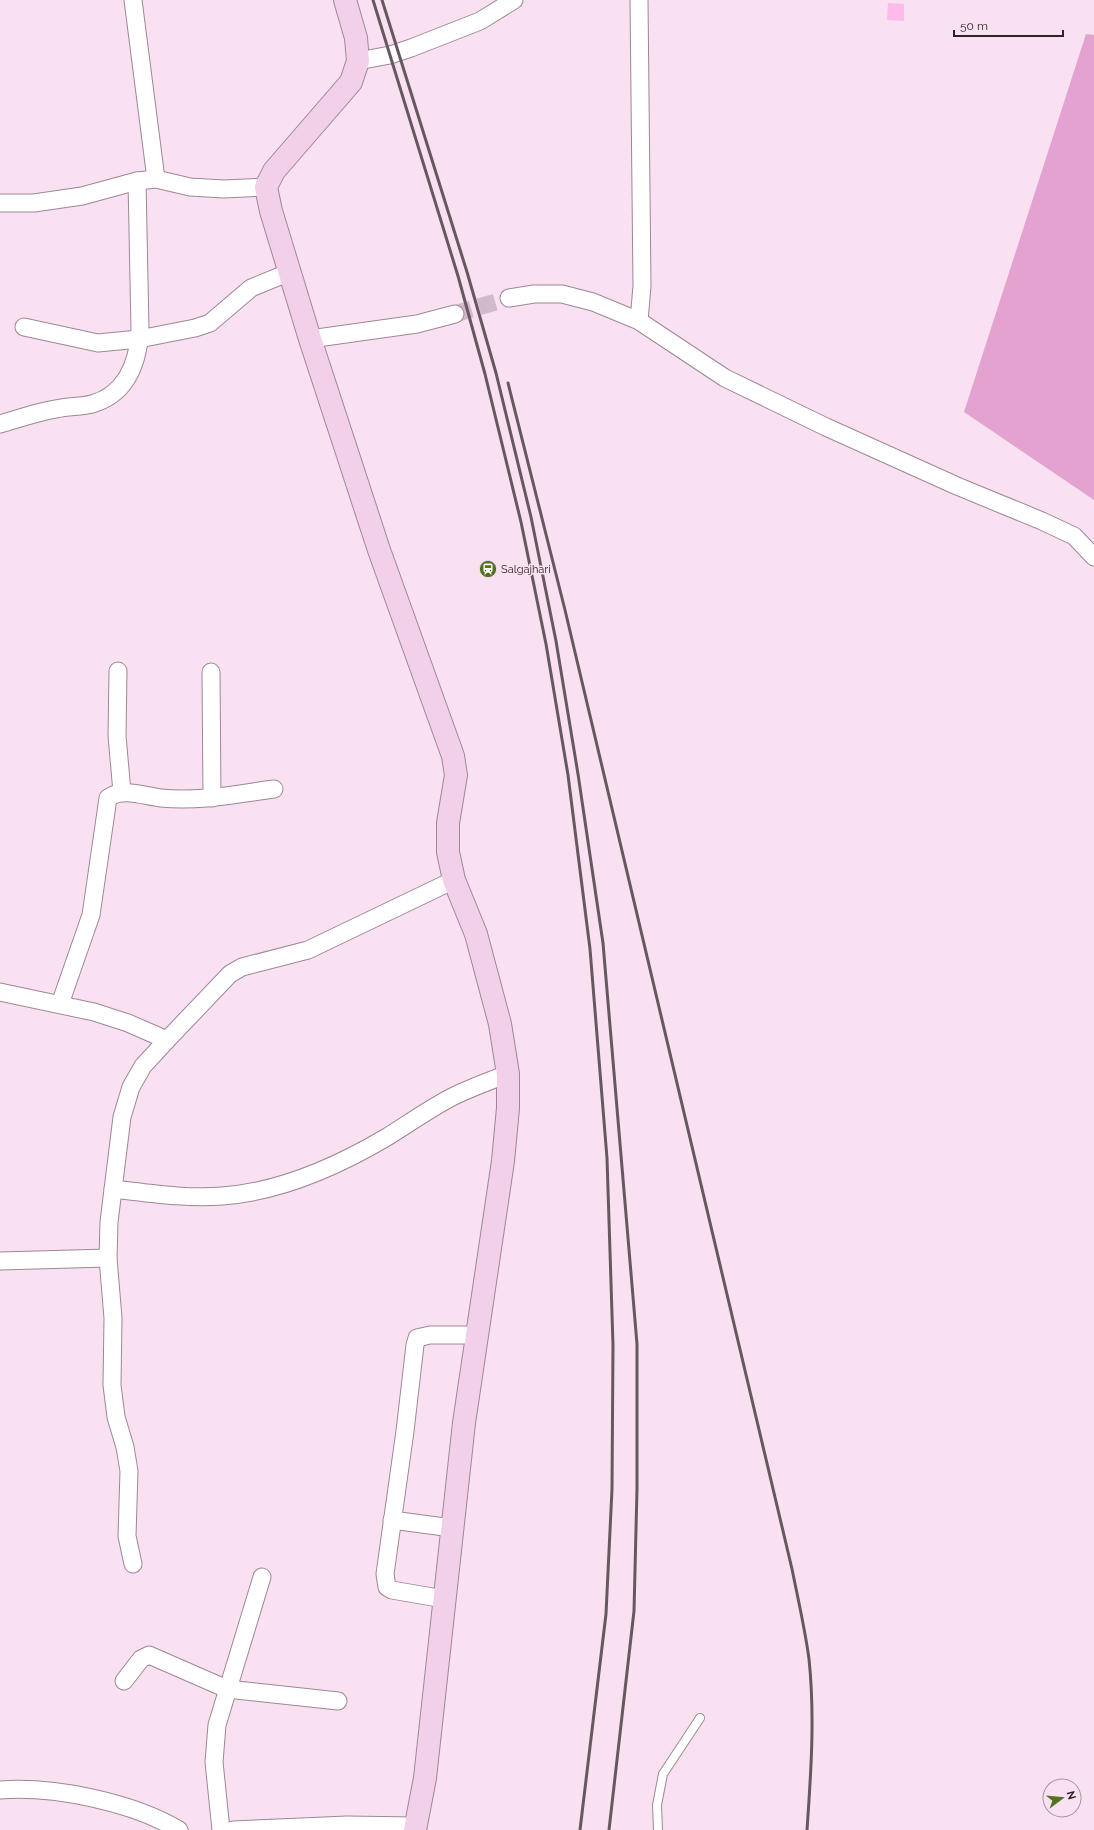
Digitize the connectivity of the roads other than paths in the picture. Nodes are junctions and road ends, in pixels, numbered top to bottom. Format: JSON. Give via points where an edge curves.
{"nodes":[{"id":1,"x":133,"y":0,"type":"edge"},
{"id":2,"x":345,"y":0,"type":"edge"},
{"id":3,"x":514,"y":0,"type":"edge"},
{"id":4,"x":639,"y":0,"type":"edge"},
{"id":5,"x":358,"y":61,"type":"junction"},
{"id":6,"x":156,"y":179,"type":"junction"},
{"id":7,"x":137,"y":180,"type":"junction"},
{"id":8,"x":266,"y":187,"type":"junction"},
{"id":9,"x":0,"y":203,"type":"edge"},
{"id":10,"x":290,"y":272,"type":"junction"},
{"id":11,"x":509,"y":298,"type":"tunnel mouth"},
{"id":12,"x":455,"y":314,"type":"tunnel mouth"},
{"id":13,"x":639,"y":321,"type":"junction"},
{"id":14,"x":24,"y":327,"type":"dead end"},
{"id":15,"x":139,"y":339,"type":"junction"},
{"id":16,"x":310,"y":339,"type":"junction"},
{"id":17,"x":0,"y":424,"type":"edge"},
{"id":18,"x":1094,"y":557,"type":"edge"},
{"id":19,"x":118,"y":671,"type":"dead end"},
{"id":20,"x":211,"y":672,"type":"dead end"},
{"id":21,"x":274,"y":789,"type":"dead end"},
{"id":22,"x":122,"y":792,"type":"junction"},
{"id":23,"x":212,"y":798,"type":"junction"},
{"id":24,"x":454,"y":880,"type":"junction"},
{"id":25,"x":0,"y":992,"type":"edge"},
{"id":26,"x":60,"y":1004,"type":"junction"},
{"id":27,"x":167,"y":1040,"type":"junction"},
{"id":28,"x":508,"y":1074,"type":"junction"},
{"id":29,"x":113,"y":1189,"type":"junction"},
{"id":30,"x":108,"y":1258,"type":"junction"},
{"id":31,"x":0,"y":1261,"type":"edge"},
{"id":32,"x":477,"y":1336,"type":"junction"},
{"id":33,"x":392,"y":1520,"type":"junction"},
{"id":34,"x":452,"y":1528,"type":"junction"},
{"id":35,"x":133,"y":1564,"type":"dead end"},
{"id":36,"x":262,"y":1577,"type":"dead end"},
{"id":37,"x":444,"y":1599,"type":"junction"},
{"id":38,"x":124,"y":1681,"type":"dead end"},
{"id":39,"x":227,"y":1689,"type":"junction"},
{"id":40,"x":338,"y":1701,"type":"dead end"},
{"id":41,"x":700,"y":1718,"type":"dead end"},
{"id":42,"x":0,"y":1790,"type":"edge"},
{"id":43,"x":415,"y":1828,"type":"edge"},
{"id":44,"x":179,"y":1830,"type":"edge"},
{"id":45,"x":221,"y":1830,"type":"edge"},
{"id":46,"x":233,"y":1830,"type":"edge"},
{"id":47,"x":658,"y":1830,"type":"edge"}],
"edges":[{"from":1,"to":6,"type":"street"},
{"from":2,"to":5,"type":"main road","via":[[356,38]]},
{"from":3,"to":5,"type":"street","via":[[480,21],[411,48]]},
{"from":4,"to":13,"type":"street","via":[[642,286]]},
{"from":5,"to":8,"type":"main road","via":[[350,82],[274,171]]},
{"from":6,"to":7,"type":"street"},
{"from":6,"to":8,"type":"street","via":[[190,187]]},
{"from":7,"to":9,"type":"street","via":[[82,196],[34,204]]},
{"from":7,"to":15,"type":"street"},
{"from":8,"to":10,"type":"main road"},
{"from":10,"to":15,"type":"street","via":[[251,288],[210,323]]},
{"from":10,"to":16,"type":"main road"},
{"from":11,"to":13,"type":"street","via":[[534,294],[562,294],[593,302]]},
{"from":12,"to":16,"type":"street","via":[[417,324]]},
{"from":13,"to":18,"type":"street","via":[[725,378],[813,421],[1074,536]]},
{"from":14,"to":15,"type":"street","via":[[98,343]]},
{"from":15,"to":17,"type":"street","via":[[134,365],[120,387],[108,398],[92,404],[56,409]]},
{"from":16,"to":24,"type":"main road","via":[[378,550],[453,756],[456,775],[448,822],[448,852]]},
{"from":19,"to":22,"type":"street","via":[[117,736]]},
{"from":20,"to":23,"type":"street"},
{"from":21,"to":23,"type":"street"},
{"from":22,"to":23,"type":"street","via":[[190,800]]},
{"from":22,"to":26,"type":"street","via":[[108,798],[91,915]]},
{"from":24,"to":27,"type":"street","via":[[308,950],[250,965],[230,974]]},
{"from":24,"to":28,"type":"main road","via":[[476,934],[500,1024]]},
{"from":25,"to":26,"type":"street"},
{"from":26,"to":27,"type":"street","via":[[107,1016]]},
{"from":27,"to":29,"type":"street","via":[[143,1066],[131,1087],[122,1117]]},
{"from":28,"to":29,"type":"street","via":[[452,1097],[345,1159],[304,1176],[258,1190],[222,1196],[175,1196]]},
{"from":28,"to":32,"type":"main road","via":[[503,1161]]},
{"from":29,"to":30,"type":"street"},
{"from":30,"to":31,"type":"street"},
{"from":30,"to":35,"type":"street","via":[[113,1318],[112,1385],[116,1417],[129,1471],[127,1536]]},
{"from":32,"to":33,"type":"street","via":[[430,1335],[417,1338],[414,1345]]},
{"from":32,"to":34,"type":"main road"},
{"from":33,"to":34,"type":"street"},
{"from":33,"to":37,"type":"street","via":[[385,1574],[387,1587]]},
{"from":34,"to":37,"type":"main road"},
{"from":36,"to":39,"type":"street"},
{"from":37,"to":43,"type":"main road","via":[[425,1778]]},
{"from":38,"to":39,"type":"street","via":[[141,1659],[149,1655]]},
{"from":39,"to":40,"type":"street"},
{"from":39,"to":45,"type":"street","via":[[217,1725],[214,1762]]},
{"from":41,"to":47,"type":"lane","via":[[663,1774],[657,1805]]},
{"from":42,"to":44,"type":"street","via":[[25,1788],[61,1792],[138,1812]]},
{"from":43,"to":46,"type":"street","via":[[347,1825]]}]}
